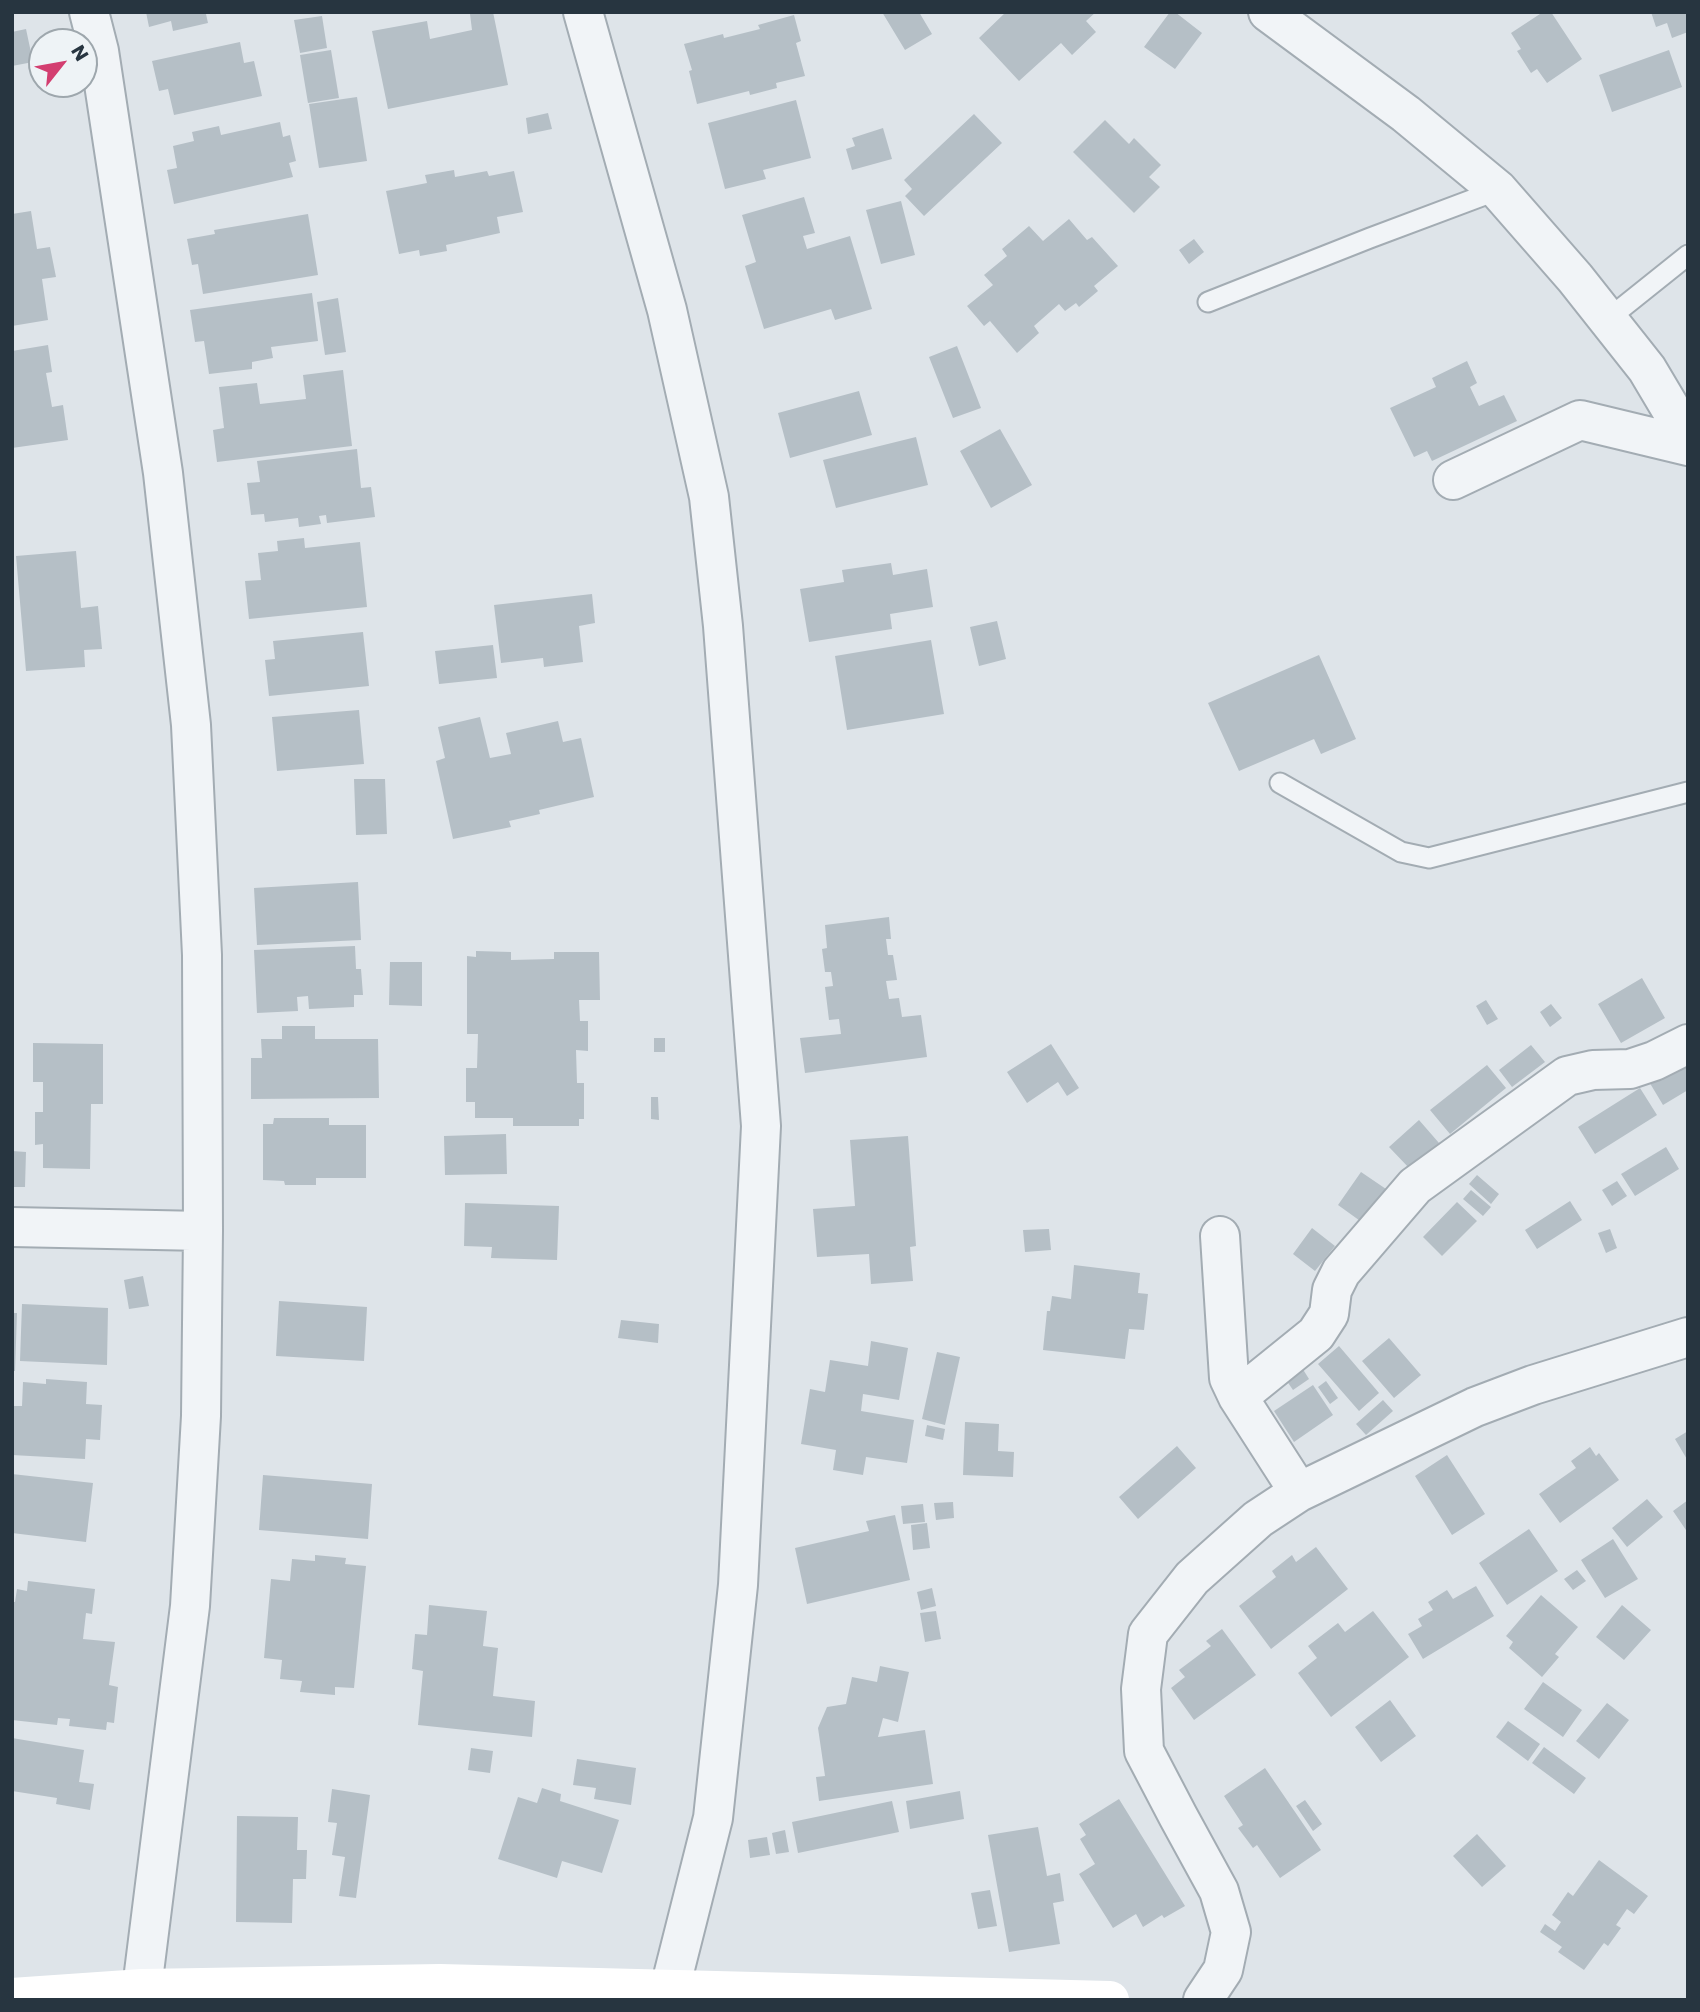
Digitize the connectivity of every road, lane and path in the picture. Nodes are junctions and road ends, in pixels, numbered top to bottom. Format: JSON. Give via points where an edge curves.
{"nodes":[{"id":1,"x":89,"y":12,"type":"edge"},
{"id":2,"x":583,"y":12,"type":"edge"},
{"id":3,"x":1268,"y":12,"type":"edge"},
{"id":4,"x":1498,"y":190,"type":"junction"},
{"id":5,"x":1688,"y":255,"type":"edge"},
{"id":6,"x":1208,"y":302,"type":"dead end"},
{"id":7,"x":1608,"y":318,"type":"junction"},
{"id":8,"x":1647,"y":369,"type":"junction"},
{"id":9,"x":1688,"y":383,"type":"edge"},
{"id":10,"x":1688,"y":438,"type":"edge"},
{"id":11,"x":1688,"y":446,"type":"edge"},
{"id":12,"x":1453,"y":480,"type":"dead end"},
{"id":13,"x":1280,"y":783,"type":"dead end"},
{"id":14,"x":1688,"y":792,"type":"edge"},
{"id":15,"x":1688,"y":1044,"type":"edge"},
{"id":16,"x":12,"y":1227,"type":"edge"},
{"id":17,"x":203,"y":1231,"type":"junction"},
{"id":18,"x":1220,"y":1236,"type":"dead end"},
{"id":19,"x":1688,"y":1337,"type":"edge"},
{"id":20,"x":1238,"y":1397,"type":"junction"},
{"id":21,"x":1299,"y":1492,"type":"junction"},
{"id":22,"x":142,"y":1988,"type":"junction"},
{"id":23,"x":429,"y":1991,"type":"edge"},
{"id":24,"x":669,"y":1994,"type":"edge"},
{"id":25,"x":12,"y":1997,"type":"edge"},
{"id":26,"x":1110,"y":2000,"type":"edge"},
{"id":27,"x":1203,"y":2000,"type":"edge"}],
"edges":[{"from":1,"to":17,"type":"street","via":[[99,51],[161,459],[191,725],[202,955]]},
{"from":2,"to":24,"type":"street","via":[[667,310],[709,497],[761,1126],[738,1584],[713,1818]]},
{"from":3,"to":4,"type":"street","via":[[1406,114]]},
{"from":4,"to":6,"type":"lane"},
{"from":4,"to":7,"type":"street"},
{"from":5,"to":7,"type":"lane"},
{"from":7,"to":8,"type":"street"},
{"from":8,"to":9,"type":"street"},
{"from":8,"to":10,"type":"street"},
{"from":11,"to":12,"type":"street","via":[[1580,420]]},
{"from":13,"to":14,"type":"lane","via":[[1401,852],[1429,858]]},
{"from":15,"to":20,"type":"street","via":[[1630,1069],[1567,1076],[1415,1186],[1340,1272],[1329,1314],[1316,1334]]},
{"from":16,"to":17,"type":"street"},
{"from":17,"to":22,"type":"street","via":[[201,1416],[190,1606]]},
{"from":18,"to":20,"type":"street","via":[[1229,1378]]},
{"from":19,"to":21,"type":"street","via":[[1475,1407]]},
{"from":20,"to":21,"type":"street"},
{"from":21,"to":27,"type":"street","via":[[1258,1519],[1192,1578],[1148,1634],[1141,1689],[1144,1751],[1219,1891],[1231,1931],[1223,1970]]},
{"from":22,"to":23,"type":"street"},
{"from":22,"to":25,"type":"street"},
{"from":23,"to":24,"type":"street"},
{"from":24,"to":26,"type":"street"}]}
